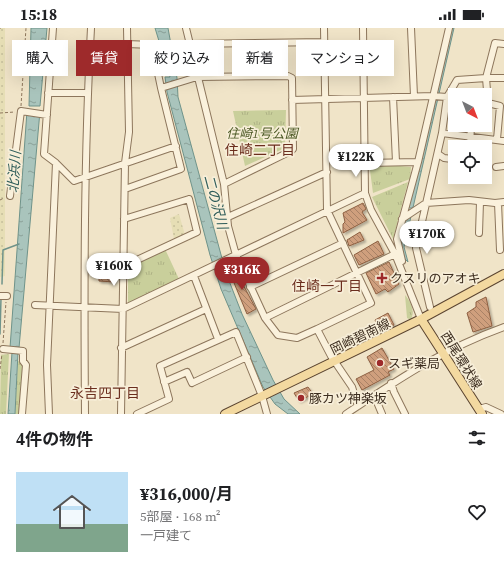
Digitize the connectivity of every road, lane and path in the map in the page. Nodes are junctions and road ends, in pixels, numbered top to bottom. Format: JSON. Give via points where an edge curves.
{"nodes":[{"id":1,"x":26,"y":28,"type":"edge"},
{"id":2,"x":53,"y":28,"type":"edge"},
{"id":3,"x":91,"y":28,"type":"edge"},
{"id":4,"x":127,"y":28,"type":"edge"},
{"id":5,"x":186,"y":28,"type":"edge"},
{"id":6,"x":324,"y":28,"type":"edge"},
{"id":7,"x":363,"y":28,"type":"edge"},
{"id":8,"x":411,"y":28,"type":"edge"},
{"id":9,"x":449,"y":28,"type":"edge"},
{"id":10,"x":127,"y":40,"type":"edge"},
{"id":11,"x":189,"y":40,"type":"edge"},
{"id":12,"x":324,"y":40,"type":"edge"},
{"id":13,"x":296,"y":42,"type":"edge"},
{"id":14,"x":224,"y":43,"type":"edge"},
{"id":15,"x":132,"y":44,"type":"edge"},
{"id":16,"x":504,"y":44,"type":"edge"},
{"id":17,"x":128,"y":76,"type":"edge"},
{"id":18,"x":325,"y":76,"type":"edge"},
{"id":19,"x":197,"y":77,"type":"junction"},
{"id":20,"x":486,"y":78,"type":"junction"},
{"id":21,"x":504,"y":78,"type":"edge"},
{"id":22,"x":163,"y":87,"type":"junction"},
{"id":23,"x":48,"y":93,"type":"junction"},
{"id":24,"x":88,"y":94,"type":"junction"},
{"id":25,"x":414,"y":96,"type":"junction"},
{"id":26,"x":433,"y":96,"type":"junction"},
{"id":27,"x":393,"y":97,"type":"junction"},
{"id":28,"x":447,"y":97,"type":"junction"},
{"id":29,"x":326,"y":98,"type":"junction"},
{"id":30,"x":364,"y":99,"type":"junction"},
{"id":31,"x":292,"y":100,"type":"junction"},
{"id":32,"x":21,"y":111,"type":"junction"},
{"id":33,"x":0,"y":113,"type":"edge"},
{"id":34,"x":45,"y":115,"type":"junction"},
{"id":35,"x":471,"y":132,"type":"edge"},
{"id":36,"x":442,"y":133,"type":"junction"},
{"id":37,"x":471,"y":136,"type":"junction"},
{"id":38,"x":496,"y":139,"type":"junction"},
{"id":39,"x":471,"y":140,"type":"edge"},
{"id":40,"x":504,"y":141,"type":"edge"},
{"id":41,"x":176,"y":146,"type":"junction"},
{"id":42,"x":438,"y":154,"type":"junction"},
{"id":43,"x":448,"y":158,"type":"edge"},
{"id":44,"x":396,"y":162,"type":"junction"},
{"id":45,"x":418,"y":162,"type":"junction"},
{"id":46,"x":56,"y":163,"type":"junction"},
{"id":47,"x":125,"y":163,"type":"junction"},
{"id":48,"x":366,"y":163,"type":"junction"},
{"id":49,"x":504,"y":166,"type":"edge"},
{"id":50,"x":496,"y":167,"type":"dead end"},
{"id":51,"x":326,"y":172,"type":"junction"},
{"id":52,"x":87,"y":177,"type":"junction"},
{"id":53,"x":224,"y":184,"type":"junction"},
{"id":54,"x":125,"y":189,"type":"junction"},
{"id":55,"x":365,"y":193,"type":"junction"},
{"id":56,"x":10,"y":196,"type":"dead end"},
{"id":57,"x":480,"y":202,"type":"junction"},
{"id":58,"x":426,"y":203,"type":"junction"},
{"id":59,"x":501,"y":203,"type":"edge"},
{"id":60,"x":327,"y":210,"type":"junction"},
{"id":61,"x":228,"y":217,"type":"junction"},
{"id":62,"x":404,"y":218,"type":"junction"},
{"id":63,"x":124,"y":219,"type":"junction"},
{"id":64,"x":479,"y":232,"type":"dead end"},
{"id":65,"x":343,"y":243,"type":"junction"},
{"id":66,"x":500,"y":250,"type":"dead end"},
{"id":67,"x":395,"y":254,"type":"junction"},
{"id":68,"x":236,"y":255,"type":"junction"},
{"id":69,"x":402,"y":261,"type":"dead end"},
{"id":70,"x":124,"y":266,"type":"junction"},
{"id":71,"x":357,"y":273,"type":"junction"},
{"id":72,"x":504,"y":274,"type":"edge"},
{"id":73,"x":194,"y":276,"type":"junction"},
{"id":74,"x":250,"y":287,"type":"junction"},
{"id":75,"x":0,"y":296,"type":"edge"},
{"id":76,"x":7,"y":296,"type":"joint"},
{"id":77,"x":35,"y":305,"type":"dead end"},
{"id":78,"x":49,"y":306,"type":"junction"},
{"id":79,"x":84,"y":307,"type":"junction"},
{"id":80,"x":430,"y":307,"type":"dead end"},
{"id":81,"x":123,"y":309,"type":"junction"},
{"id":82,"x":206,"y":309,"type":"junction"},
{"id":83,"x":265,"y":318,"type":"junction"},
{"id":84,"x":422,"y":319,"type":"junction"},
{"id":85,"x":504,"y":327,"type":"edge"},
{"id":86,"x":317,"y":329,"type":"junction"},
{"id":87,"x":218,"y":339,"type":"junction"},
{"id":88,"x":121,"y":348,"type":"junction"},
{"id":89,"x":2,"y":349,"type":"junction"},
{"id":90,"x":443,"y":353,"type":"junction"},
{"id":91,"x":247,"y":358,"type":"junction"},
{"id":92,"x":335,"y":362,"type":"junction"},
{"id":93,"x":0,"y":369,"type":"edge"},
{"id":94,"x":164,"y":382,"type":"junction"},
{"id":95,"x":391,"y":383,"type":"junction"},
{"id":96,"x":374,"y":395,"type":"junction"},
{"id":97,"x":262,"y":396,"type":"junction"},
{"id":98,"x":358,"y":406,"type":"junction"},
{"id":99,"x":480,"y":412,"type":"edge"},
{"id":100,"x":230,"y":413,"type":"edge"},
{"id":101,"x":22,"y":414,"type":"edge"},
{"id":102,"x":49,"y":414,"type":"edge"},
{"id":103,"x":85,"y":414,"type":"edge"},
{"id":104,"x":121,"y":414,"type":"edge"},
{"id":105,"x":137,"y":414,"type":"edge"},
{"id":106,"x":267,"y":414,"type":"edge"},
{"id":107,"x":346,"y":414,"type":"edge"},
{"id":108,"x":382,"y":414,"type":"edge"},
{"id":109,"x":405,"y":414,"type":"edge"},
{"id":110,"x":501,"y":414,"type":"edge"}],
"edges":[{"from":1,"to":32,"type":"path"},
{"from":2,"to":23,"type":"street"},
{"from":3,"to":24,"type":"street"},
{"from":4,"to":10,"type":"street"},
{"from":5,"to":11,"type":"street"},
{"from":6,"to":12,"type":"street"},
{"from":7,"to":30,"type":"street"},
{"from":8,"to":25,"type":"street"},
{"from":9,"to":26,"type":"street"},
{"from":13,"to":14,"type":"street"},
{"from":15,"to":22,"type":"street","via":[[152,45]]},
{"from":16,"to":20,"type":"street","via":[[495,43]]},
{"from":17,"to":47,"type":"street","via":[[129,132]]},
{"from":18,"to":29,"type":"street"},
{"from":19,"to":22,"type":"street"},
{"from":19,"to":31,"type":"street","via":[[288,76],[292,78]]},
{"from":19,"to":53,"type":"street"},
{"from":20,"to":21,"type":"street"},
{"from":20,"to":28,"type":"street","via":[[457,80]]},
{"from":20,"to":38,"type":"street","via":[[488,103],[500,106]]},
{"from":22,"to":41,"type":"street"},
{"from":23,"to":24,"type":"street"},
{"from":23,"to":34,"type":"street"},
{"from":24,"to":52,"type":"street"},
{"from":25,"to":26,"type":"street"},
{"from":25,"to":27,"type":"street"},
{"from":26,"to":28,"type":"street"},
{"from":26,"to":45,"type":"street"},
{"from":27,"to":30,"type":"street"},
{"from":27,"to":44,"type":"street"},
{"from":28,"to":36,"type":"street"},
{"from":29,"to":30,"type":"street"},
{"from":29,"to":31,"type":"street"},
{"from":29,"to":51,"type":"street"},
{"from":30,"to":48,"type":"street"},
{"from":31,"to":53,"type":"street","via":[[293,149]]},
{"from":32,"to":33,"type":"path"},
{"from":32,"to":34,"type":"street"},
{"from":32,"to":56,"type":"street"},
{"from":34,"to":46,"type":"street","via":[[44,154]]},
{"from":35,"to":37,"type":"street"},
{"from":36,"to":37,"type":"street"},
{"from":36,"to":42,"type":"street"},
{"from":37,"to":38,"type":"street"},
{"from":37,"to":39,"type":"street"},
{"from":38,"to":40,"type":"street"},
{"from":41,"to":47,"type":"street"},
{"from":41,"to":54,"type":"street","via":[[181,169]]},
{"from":42,"to":43,"type":"street"},
{"from":42,"to":58,"type":"street"},
{"from":44,"to":45,"type":"street"},
{"from":44,"to":48,"type":"street"},
{"from":45,"to":62,"type":"street"},
{"from":46,"to":52,"type":"street","via":[[74,181]]},
{"from":46,"to":78,"type":"street"},
{"from":47,"to":52,"type":"street"},
{"from":47,"to":54,"type":"street"},
{"from":48,"to":55,"type":"street"},
{"from":49,"to":50,"type":"street"},
{"from":51,"to":60,"type":"street"},
{"from":51,"to":61,"type":"street"},
{"from":52,"to":79,"type":"street"},
{"from":53,"to":61,"type":"street"},
{"from":54,"to":63,"type":"street"},
{"from":55,"to":60,"type":"street"},
{"from":55,"to":67,"type":"street","via":[[371,210]]},
{"from":57,"to":58,"type":"street","via":[[469,200]]},
{"from":57,"to":59,"type":"street"},
{"from":57,"to":64,"type":"street"},
{"from":58,"to":62,"type":"street"},
{"from":58,"to":80,"type":"street","via":[[416,248]]},
{"from":59,"to":66,"type":"street"},
{"from":60,"to":65,"type":"street"},
{"from":60,"to":68,"type":"street"},
{"from":61,"to":68,"type":"street"},
{"from":62,"to":69,"type":"street","via":[[397,239]]},
{"from":63,"to":70,"type":"street"},
{"from":63,"to":70,"type":"street","via":[[189,199],[197,232]]},
{"from":65,"to":71,"type":"street"},
{"from":65,"to":74,"type":"street"},
{"from":67,"to":71,"type":"street"},
{"from":67,"to":84,"type":"street"},
{"from":68,"to":73,"type":"street"},
{"from":68,"to":74,"type":"street"},
{"from":70,"to":81,"type":"street"},
{"from":71,"to":83,"type":"street"},
{"from":71,"to":86,"type":"street","via":[[372,303]]},
{"from":72,"to":84,"type":"main road","name":"岡崎碧南線"},
{"from":73,"to":81,"type":"street"},
{"from":73,"to":82,"type":"street"},
{"from":74,"to":83,"type":"street"},
{"from":75,"to":76,"type":"street"},
{"from":76,"to":89,"type":"path"},
{"from":77,"to":78,"type":"street"},
{"from":78,"to":79,"type":"street"},
{"from":78,"to":102,"type":"street"},
{"from":79,"to":81,"type":"street"},
{"from":79,"to":103,"type":"street"},
{"from":81,"to":88,"type":"street"},
{"from":82,"to":87,"type":"street"},
{"from":82,"to":88,"type":"street"},
{"from":83,"to":86,"type":"street","via":[[278,335],[296,338]]},
{"from":84,"to":90,"type":"main road","name":"西尾環状線"},
{"from":84,"to":92,"type":"main road","name":"岡崎碧南線"},
{"from":85,"to":90,"type":"street"},
{"from":86,"to":92,"type":"street"},
{"from":87,"to":91,"type":"street","via":[[236,332]]},
{"from":87,"to":94,"type":"street","via":[[160,366]]},
{"from":88,"to":104,"type":"street"},
{"from":89,"to":93,"type":"path"},
{"from":89,"to":101,"type":"street","via":[[23,351],[23,361],[26,365]]},
{"from":90,"to":95,"type":"street"},
{"from":90,"to":99,"type":"main road","name":"西尾環状線"},
{"from":91,"to":94,"type":"street","via":[[192,382],[187,372]]},
{"from":91,"to":97,"type":"street"},
{"from":92,"to":97,"type":"main road","name":"岡崎碧南線"},
{"from":92,"to":98,"type":"street","via":[[352,387]]},
{"from":94,"to":105,"type":"street","via":[[169,399]]},
{"from":95,"to":96,"type":"street"},
{"from":95,"to":109,"type":"street"},
{"from":96,"to":98,"type":"street"},
{"from":96,"to":108,"type":"street"},
{"from":97,"to":100,"type":"main road","name":"岡崎碧南線"},
{"from":97,"to":106,"type":"street"},
{"from":98,"to":107,"type":"street"},
{"from":99,"to":110,"type":"street","via":[[486,406]]}]}
